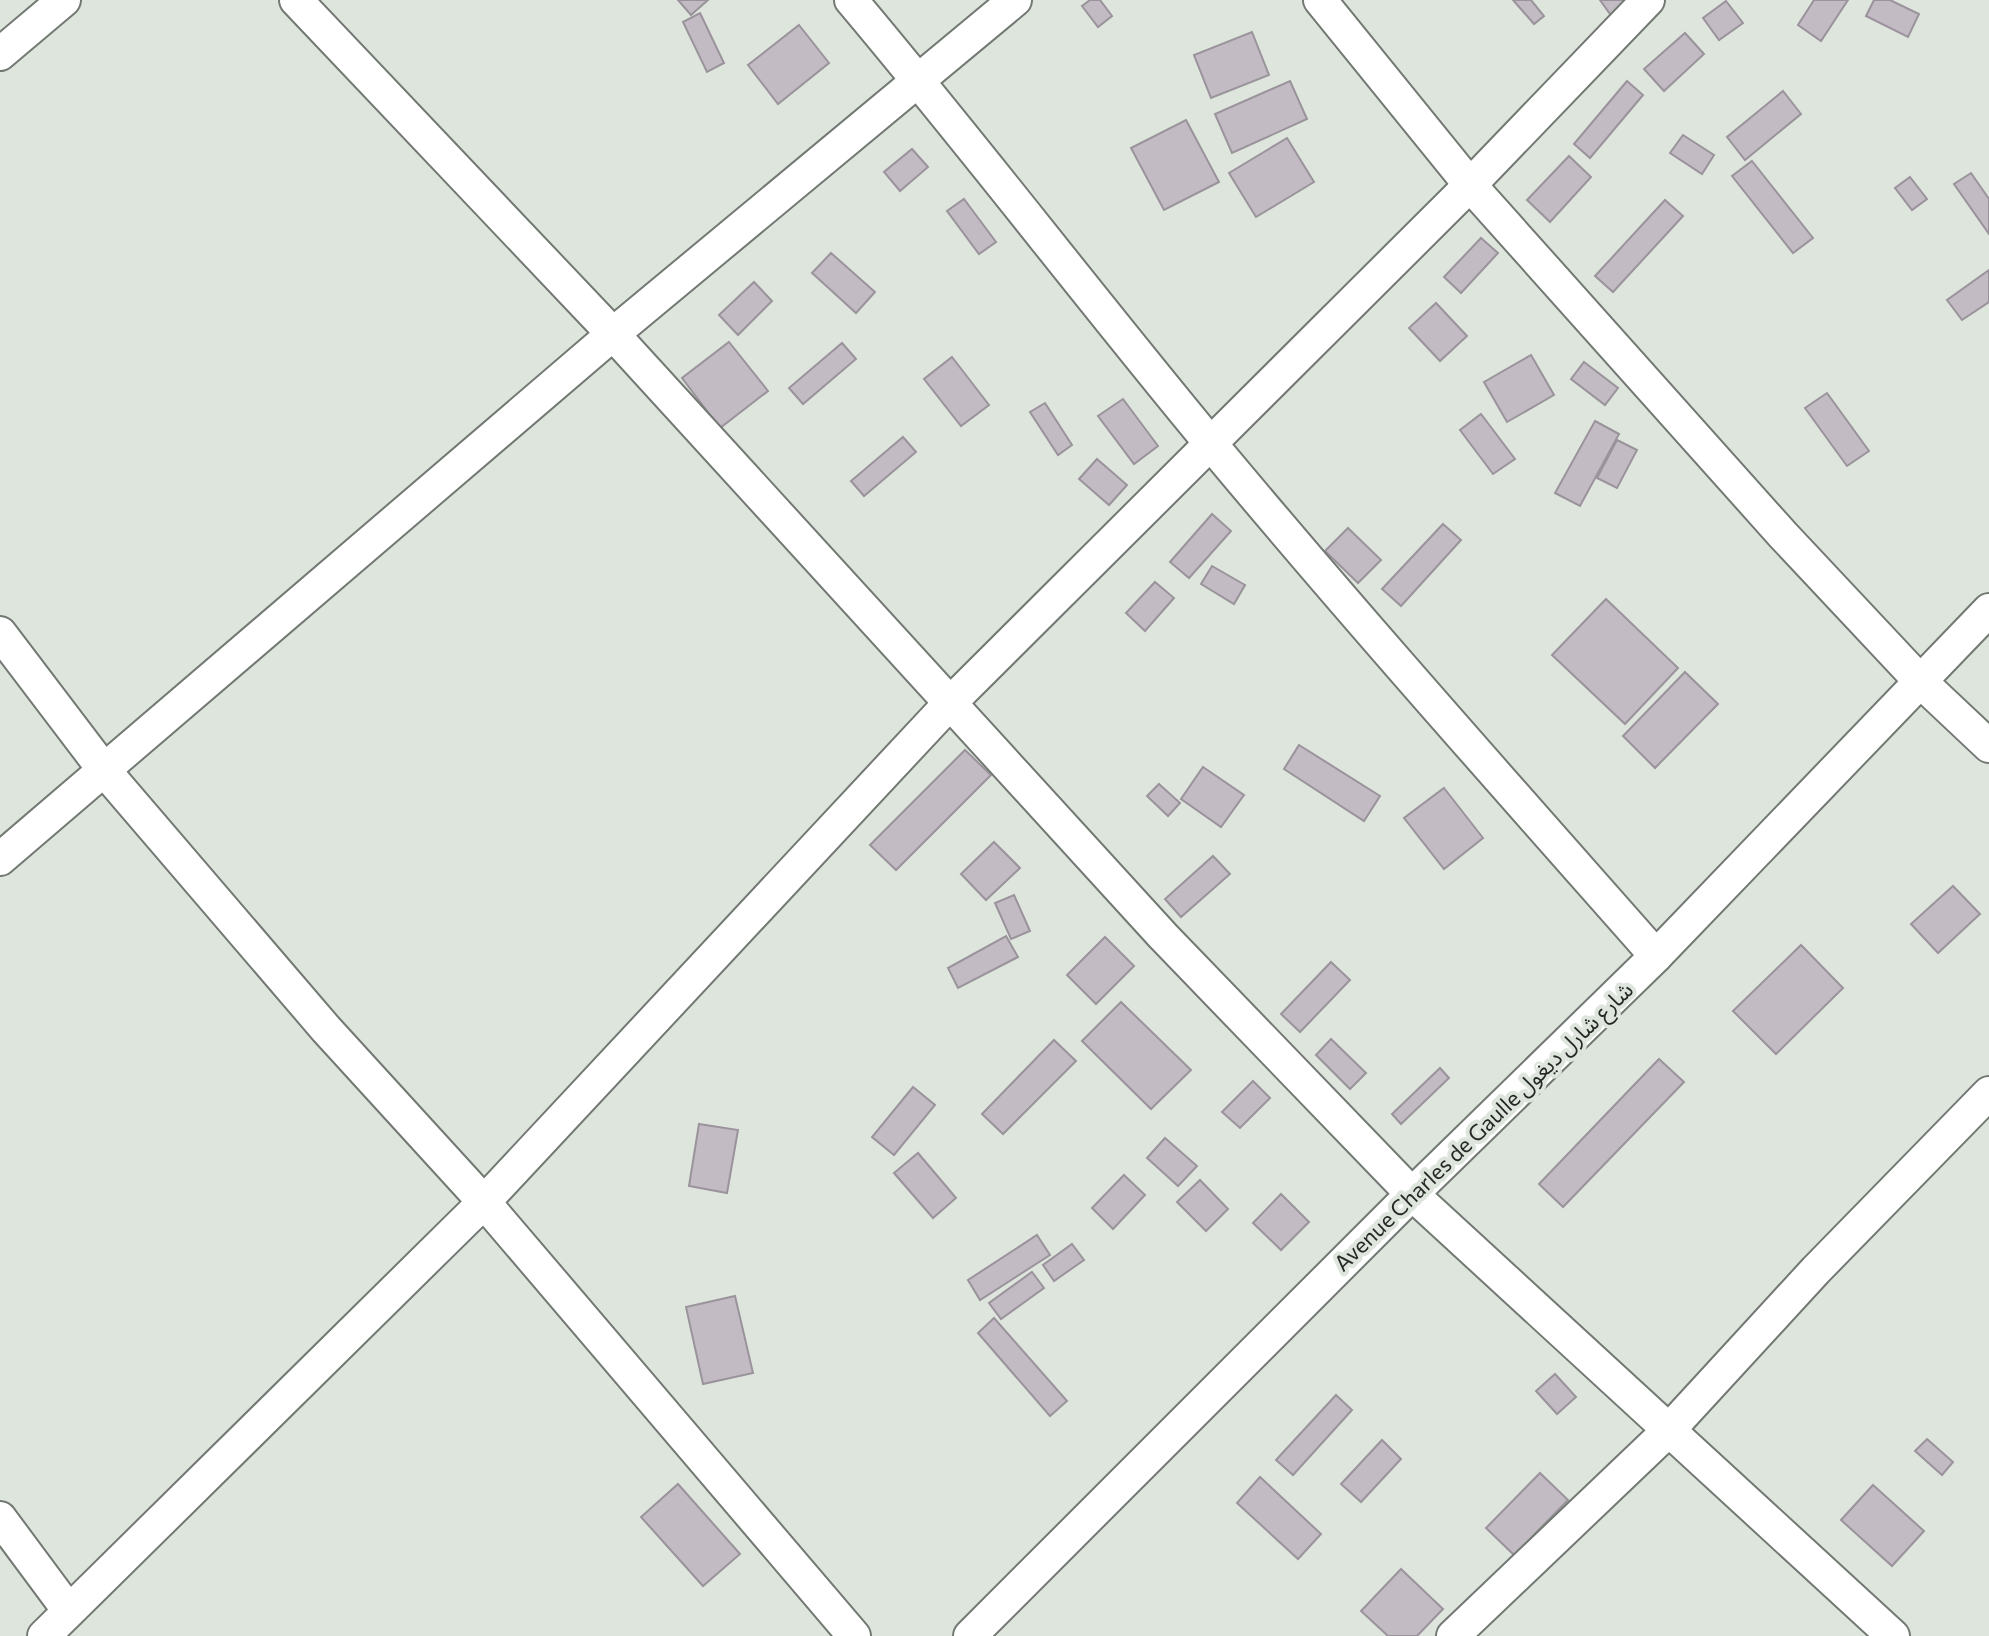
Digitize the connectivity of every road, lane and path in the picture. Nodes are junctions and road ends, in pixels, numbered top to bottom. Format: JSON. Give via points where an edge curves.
{"nodes":[{"id":1,"x":64,"y":0,"type":"edge"},
{"id":2,"x":296,"y":0,"type":"edge"},
{"id":3,"x":851,"y":0,"type":"edge"},
{"id":4,"x":1015,"y":0,"type":"edge"},
{"id":5,"x":1320,"y":0,"type":"edge"},
{"id":6,"x":1648,"y":0,"type":"edge"},
{"id":7,"x":0,"y":54,"type":"edge"},
{"id":8,"x":918,"y":80,"type":"junction"},
{"id":9,"x":1470,"y":185,"type":"junction"},
{"id":10,"x":613,"y":334,"type":"junction"},
{"id":11,"x":1209,"y":442,"type":"junction"},
{"id":12,"x":1989,"y":610,"type":"edge"},
{"id":13,"x":0,"y":633,"type":"edge"},
{"id":14,"x":1920,"y":681,"type":"junction"},
{"id":15,"x":950,"y":703,"type":"junction"},
{"id":16,"x":1989,"y":746,"type":"edge"},
{"id":17,"x":104,"y":770,"type":"junction"},
{"id":18,"x":0,"y":859,"type":"edge"},
{"id":19,"x":1656,"y":956,"type":"junction"},
{"id":20,"x":1989,"y":1093,"type":"edge"},
{"id":21,"x":1412,"y":1194,"type":"junction"},
{"id":22,"x":484,"y":1202,"type":"junction"},
{"id":23,"x":1668,"y":1431,"type":"junction"},
{"id":24,"x":0,"y":1518,"type":"edge"},
{"id":25,"x":69,"y":1611,"type":"junction"},
{"id":26,"x":44,"y":1636,"type":"edge"},
{"id":27,"x":854,"y":1636,"type":"edge"},
{"id":28,"x":970,"y":1636,"type":"edge"},
{"id":29,"x":1453,"y":1636,"type":"edge"},
{"id":30,"x":1893,"y":1636,"type":"edge"}],
"edges":[{"from":1,"to":7,"type":"street"},
{"from":2,"to":10,"type":"street"},
{"from":3,"to":8,"type":"street"},
{"from":4,"to":8,"type":"street"},
{"from":5,"to":9,"type":"street"},
{"from":6,"to":9,"type":"street"},
{"from":8,"to":10,"type":"street"},
{"from":8,"to":11,"type":"street"},
{"from":9,"to":11,"type":"street"},
{"from":9,"to":14,"type":"street"},
{"from":10,"to":15,"type":"street"},
{"from":10,"to":17,"type":"street"},
{"from":11,"to":15,"type":"street"},
{"from":11,"to":19,"type":"street"},
{"from":12,"to":14,"type":"street","name":"Avenue Charles de Gaulle شارع شارل ديغول"},
{"from":13,"to":17,"type":"street"},
{"from":14,"to":16,"type":"street"},
{"from":14,"to":19,"type":"street","name":"Avenue Charles de Gaulle شارع شارل ديغول"},
{"from":15,"to":21,"type":"street","via":[[1163,936]]},
{"from":15,"to":22,"type":"street"},
{"from":17,"to":18,"type":"street"},
{"from":17,"to":22,"type":"street","via":[[326,1029]]},
{"from":19,"to":21,"type":"street","name":"Avenue Charles de Gaulle شارع شارل ديغول"},
{"from":20,"to":23,"type":"street"},
{"from":21,"to":23,"type":"street"},
{"from":21,"to":28,"type":"street","name":"Avenue Charles de Gaulle شارع شارل ديغول"},
{"from":22,"to":25,"type":"street"},
{"from":22,"to":27,"type":"street"},
{"from":23,"to":29,"type":"street"},
{"from":23,"to":30,"type":"street"},
{"from":24,"to":25,"type":"street"},
{"from":25,"to":26,"type":"street"}]}
